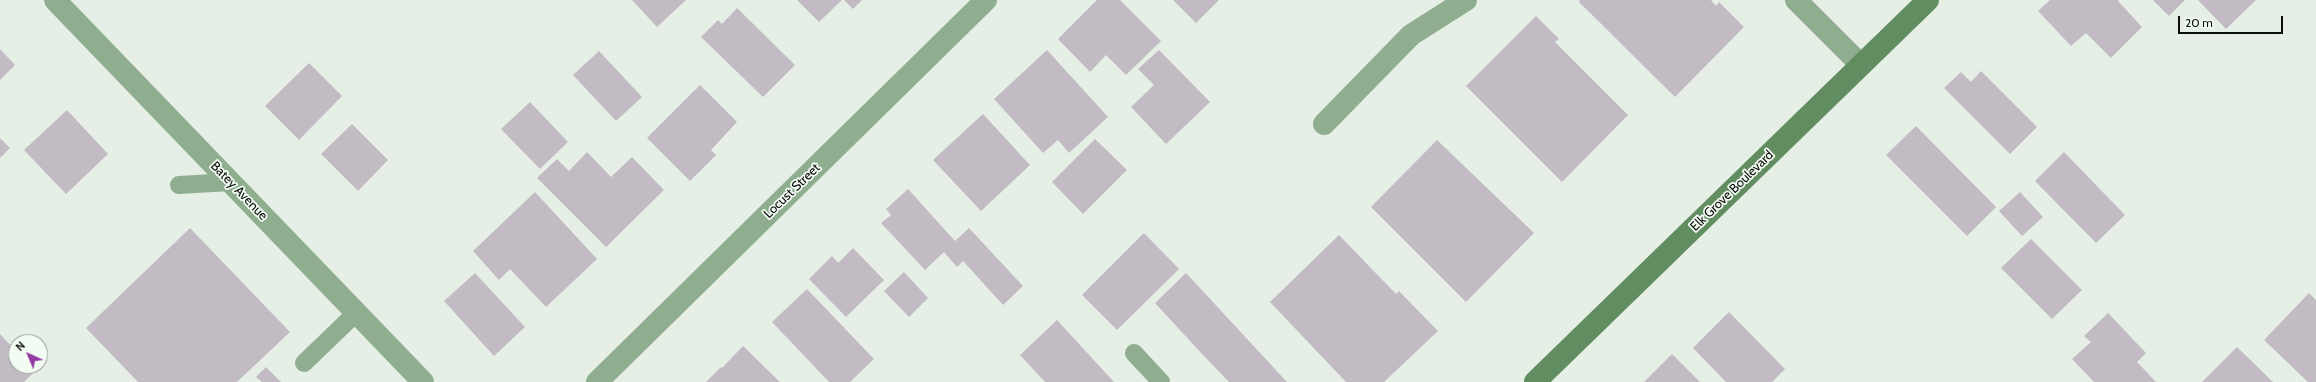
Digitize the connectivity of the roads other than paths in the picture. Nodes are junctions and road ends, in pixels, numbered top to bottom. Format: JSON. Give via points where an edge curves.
{"nodes":[{"id":1,"x":55,"y":0,"type":"edge"},
{"id":2,"x":986,"y":0,"type":"edge"},
{"id":3,"x":1466,"y":0,"type":"edge"},
{"id":4,"x":1796,"y":0,"type":"edge"},
{"id":5,"x":1928,"y":0,"type":"edge"},
{"id":6,"x":1861,"y":65,"type":"junction"},
{"id":7,"x":1324,"y":124,"type":"dead end"},
{"id":8,"x":230,"y":182,"type":"junction"},
{"id":9,"x":179,"y":185,"type":"dead end"},
{"id":10,"x":356,"y":313,"type":"junction"},
{"id":11,"x":1134,"y":353,"type":"dead end"},
{"id":12,"x":304,"y":363,"type":"dead end"},
{"id":13,"x":423,"y":382,"type":"edge"},
{"id":14,"x":597,"y":382,"type":"edge"},
{"id":15,"x":1162,"y":382,"type":"edge"},
{"id":16,"x":1535,"y":382,"type":"edge"}],
"edges":[{"from":1,"to":8,"type":"street","name":"Batey Avenue"},
{"from":2,"to":14,"type":"street","name":"Locust Street"},
{"from":3,"to":7,"type":"street","via":[[1411,35]]},
{"from":4,"to":6,"type":"street"},
{"from":5,"to":6,"type":"main road","name":"Elk Grove Boulevard"},
{"from":6,"to":16,"type":"main road","name":"Elk Grove Boulevard"},
{"from":8,"to":9,"type":"lane"},
{"from":8,"to":10,"type":"street","name":"Batey Avenue"},
{"from":10,"to":12,"type":"lane"},
{"from":10,"to":13,"type":"street","name":"Batey Avenue"},
{"from":11,"to":15,"type":"lane"}]}
